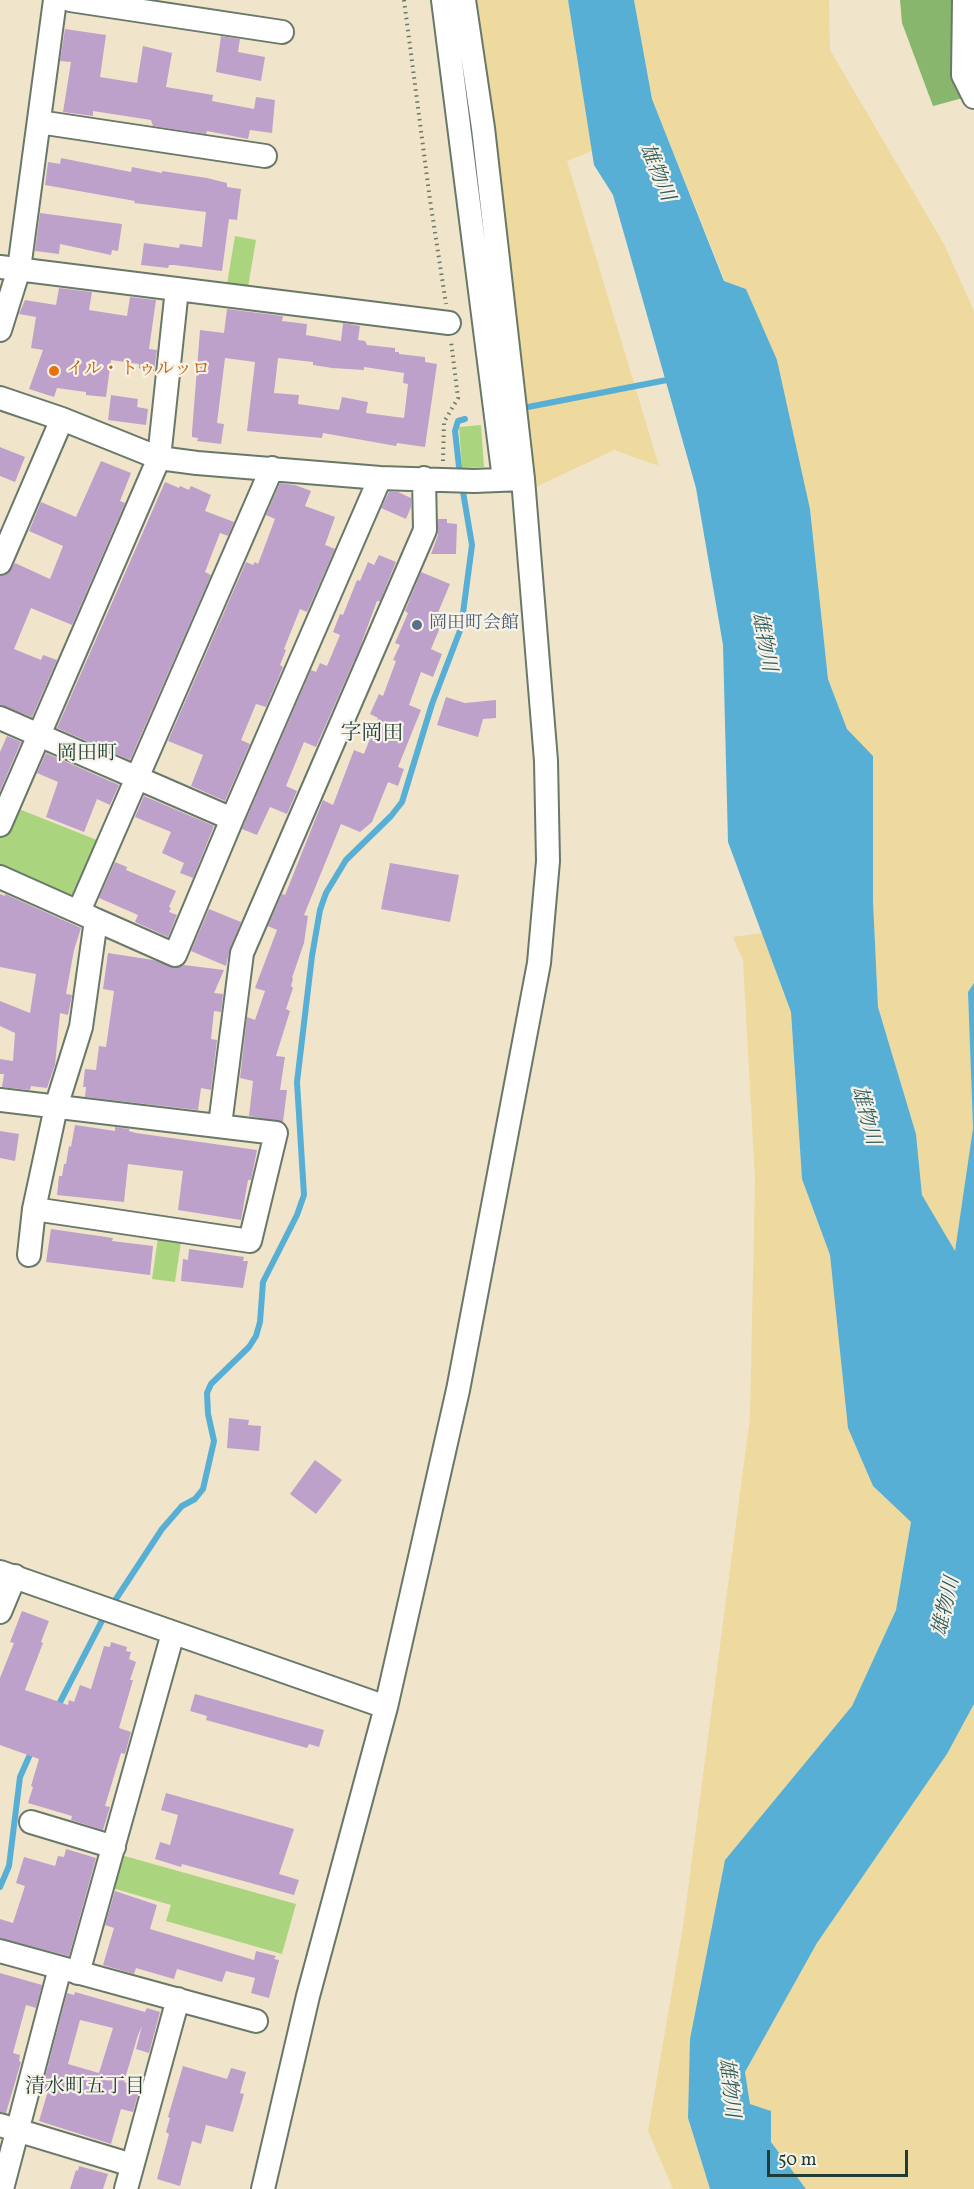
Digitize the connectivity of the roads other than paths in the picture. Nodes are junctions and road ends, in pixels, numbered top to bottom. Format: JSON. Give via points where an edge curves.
{"nodes":[{"id":1,"x":55,"y":0,"type":"edge"},
{"id":2,"x":70,"y":0,"type":"edge"},
{"id":3,"x":443,"y":0,"type":"edge"},
{"id":4,"x":464,"y":0,"type":"edge"},
{"id":5,"x":964,"y":0,"type":"edge"},
{"id":6,"x":282,"y":32,"type":"dead end"},
{"id":7,"x":974,"y":97,"type":"edge"},
{"id":8,"x":39,"y":122,"type":"junction"},
{"id":9,"x":265,"y":156,"type":"dead end"},
{"id":10,"x":9,"y":268,"type":"edge"},
{"id":11,"x":177,"y":289,"type":"junction"},
{"id":12,"x":449,"y":323,"type":"road end"},
{"id":13,"x":0,"y":330,"type":"edge"},
{"id":14,"x":0,"y":398,"type":"edge"},
{"id":15,"x":62,"y":419,"type":"junction"},
{"id":16,"x":159,"y":458,"type":"junction"},
{"id":17,"x":272,"y":468,"type":"junction"},
{"id":18,"x":381,"y":478,"type":"junction"},
{"id":19,"x":513,"y":479,"type":"junction"},
{"id":20,"x":448,"y":480,"type":"junction"},
{"id":21,"x":0,"y":563,"type":"edge"},
{"id":22,"x":0,"y":717,"type":"edge"},
{"id":23,"x":39,"y":734,"type":"junction"},
{"id":24,"x":138,"y":776,"type":"junction"},
{"id":25,"x":232,"y":819,"type":"junction"},
{"id":26,"x":0,"y":825,"type":"edge"},
{"id":27,"x":0,"y":877,"type":"edge"},
{"id":28,"x":87,"y":916,"type":"junction"},
{"id":29,"x":0,"y":1100,"type":"edge"},
{"id":30,"x":56,"y":1107,"type":"junction"},
{"id":31,"x":220,"y":1125,"type":"junction"},
{"id":32,"x":34,"y":1209,"type":"junction"},
{"id":33,"x":30,"y":1255,"type":"dead end"},
{"id":34,"x":7,"y":1574,"type":"edge"},
{"id":35,"x":0,"y":1612,"type":"edge"},
{"id":36,"x":173,"y":1633,"type":"junction"},
{"id":37,"x":386,"y":1707,"type":"junction"},
{"id":38,"x":32,"y":1822,"type":"dead end"},
{"id":39,"x":114,"y":1846,"type":"junction"},
{"id":40,"x":0,"y":1951,"type":"edge"},
{"id":41,"x":69,"y":1971,"type":"junction"},
{"id":42,"x":178,"y":2000,"type":"junction"},
{"id":43,"x":256,"y":2021,"type":"dead end"},
{"id":44,"x":9,"y":2127,"type":"edge"},
{"id":45,"x":132,"y":2165,"type":"junction"},
{"id":46,"x":2,"y":2189,"type":"edge"},
{"id":47,"x":126,"y":2189,"type":"edge"},
{"id":48,"x":263,"y":2189,"type":"edge"}],
"edges":[{"from":1,"to":8,"type":"street"},
{"from":2,"to":6,"type":"street"},
{"from":3,"to":19,"type":"street"},
{"from":4,"to":19,"type":"street","via":[[483,128]]},
{"from":5,"to":7,"type":"street","via":[[963,75]]},
{"from":8,"to":9,"type":"street"},
{"from":8,"to":10,"type":"street"},
{"from":10,"to":11,"type":"street"},
{"from":10,"to":13,"type":"street"},
{"from":11,"to":12,"type":"street"},
{"from":11,"to":16,"type":"street"},
{"from":14,"to":15,"type":"street"},
{"from":15,"to":16,"type":"street"},
{"from":15,"to":21,"type":"street"},
{"from":16,"to":17,"type":"street"},
{"from":16,"to":23,"type":"street"},
{"from":17,"to":18,"type":"street"},
{"from":17,"to":24,"type":"street"},
{"from":18,"to":20,"type":"street"},
{"from":18,"to":25,"type":"street"},
{"from":19,"to":20,"type":"street"},
{"from":19,"to":37,"type":"street","via":[[546,761],[548,861],[539,963],[458,1390]]},
{"from":20,"to":31,"type":"street","via":[[242,953]]},
{"from":22,"to":23,"type":"street"},
{"from":23,"to":24,"type":"street"},
{"from":23,"to":26,"type":"street"},
{"from":24,"to":25,"type":"street"},
{"from":24,"to":28,"type":"street"},
{"from":25,"to":28,"type":"street","via":[[176,955]]},
{"from":27,"to":28,"type":"street"},
{"from":28,"to":30,"type":"street","via":[[81,1027]]},
{"from":29,"to":30,"type":"street"},
{"from":30,"to":31,"type":"street"},
{"from":30,"to":32,"type":"street"},
{"from":31,"to":32,"type":"street","via":[[276,1132],[249,1241]]},
{"from":32,"to":33,"type":"street"},
{"from":34,"to":35,"type":"street"},
{"from":34,"to":36,"type":"street"},
{"from":36,"to":37,"type":"street"},
{"from":36,"to":39,"type":"street"},
{"from":37,"to":48,"type":"street","via":[[308,1996]]},
{"from":38,"to":39,"type":"street"},
{"from":39,"to":41,"type":"street"},
{"from":40,"to":41,"type":"street"},
{"from":41,"to":42,"type":"street"},
{"from":41,"to":44,"type":"street"},
{"from":42,"to":43,"type":"street"},
{"from":42,"to":45,"type":"street"},
{"from":44,"to":45,"type":"street"},
{"from":44,"to":46,"type":"street"},
{"from":45,"to":47,"type":"street"}]}
